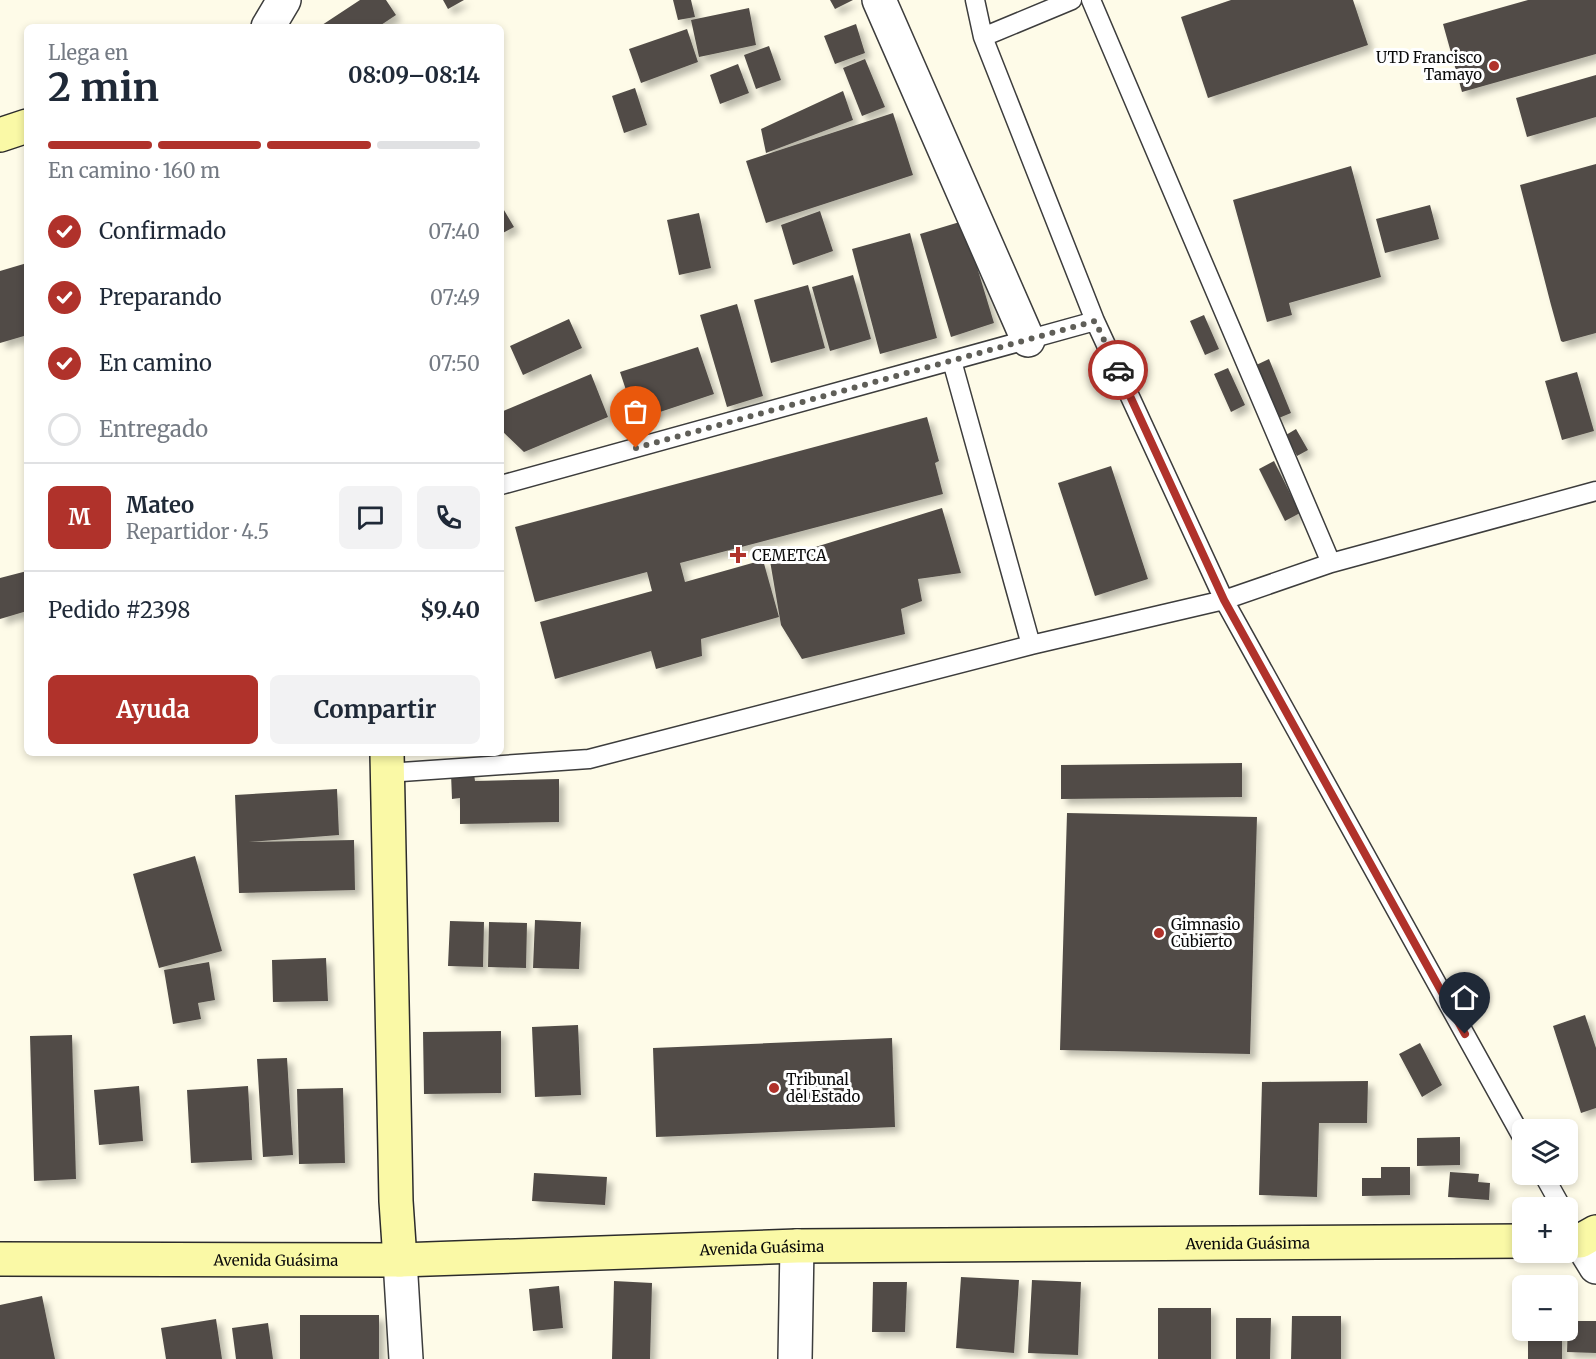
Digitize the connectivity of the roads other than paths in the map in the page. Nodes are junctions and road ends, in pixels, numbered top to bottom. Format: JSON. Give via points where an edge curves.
{"nodes":[{"id":1,"x":284,"y":0,"type":"edge"},
{"id":2,"x":879,"y":0,"type":"edge"},
{"id":3,"x":975,"y":0,"type":"edge"},
{"id":4,"x":1072,"y":0,"type":"edge"},
{"id":5,"x":1091,"y":0,"type":"edge"},
{"id":6,"x":270,"y":24,"type":"edge"},
{"id":7,"x":983,"y":37,"type":"junction"},
{"id":8,"x":24,"y":127,"type":"edge"},
{"id":9,"x":0,"y":135,"type":"edge"},
{"id":10,"x":1095,"y":321,"type":"junction"},
{"id":11,"x":1028,"y":340,"type":"junction"},
{"id":12,"x":952,"y":361,"type":"junction"},
{"id":13,"x":504,"y":484,"type":"edge"},
{"id":14,"x":1596,"y":491,"type":"edge"},
{"id":15,"x":1332,"y":563,"type":"junction"},
{"id":16,"x":1224,"y":600,"type":"junction"},
{"id":17,"x":1031,"y":645,"type":"junction"},
{"id":18,"x":387,"y":763,"type":"edge"},
{"id":19,"x":1512,"y":1119,"type":"edge"},
{"id":20,"x":1512,"y":1241,"type":"edge"},
{"id":21,"x":797,"y":1246,"type":"junction"},
{"id":22,"x":0,"y":1259,"type":"edge"},
{"id":23,"x":400,"y":1260,"type":"junction"},
{"id":24,"x":406,"y":1359,"type":"edge"},
{"id":25,"x":795,"y":1359,"type":"edge"}],
"edges":[{"from":1,"to":6,"type":"street"},
{"from":2,"to":11,"type":"street"},
{"from":3,"to":7,"type":"lane"},
{"from":4,"to":7,"type":"lane"},
{"from":5,"to":15,"type":"lane"},
{"from":7,"to":10,"type":"lane"},
{"from":8,"to":9,"type":"main road"},
{"from":10,"to":11,"type":"lane"},
{"from":10,"to":16,"type":"lane"},
{"from":11,"to":12,"type":"lane"},
{"from":12,"to":13,"type":"lane"},
{"from":12,"to":17,"type":"lane"},
{"from":14,"to":15,"type":"lane"},
{"from":15,"to":16,"type":"lane"},
{"from":16,"to":17,"type":"lane"},
{"from":16,"to":19,"type":"lane"},
{"from":17,"to":18,"type":"lane","via":[[589,759]]},
{"from":18,"to":23,"type":"main road"},
{"from":20,"to":21,"type":"main road","name":"Avenida Guásima"},
{"from":21,"to":23,"type":"main road","name":"Avenida Guásima"},
{"from":21,"to":25,"type":"street"},
{"from":22,"to":23,"type":"main road","name":"Avenida Guásima"},
{"from":23,"to":24,"type":"street"}]}
